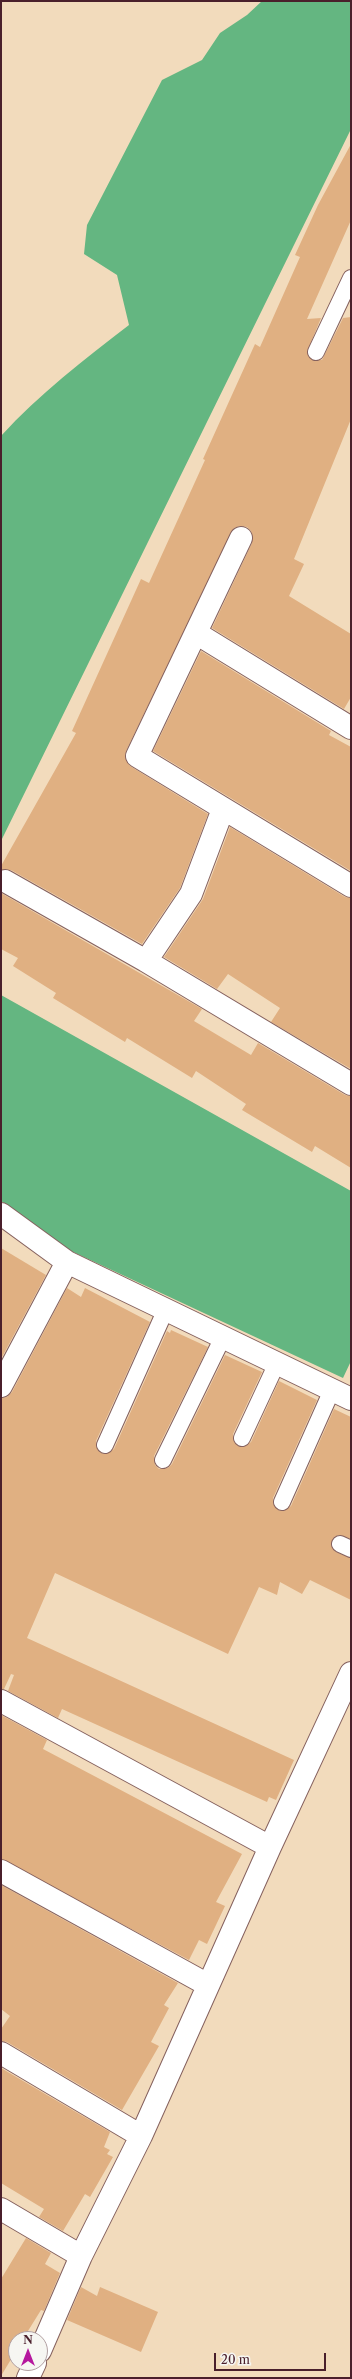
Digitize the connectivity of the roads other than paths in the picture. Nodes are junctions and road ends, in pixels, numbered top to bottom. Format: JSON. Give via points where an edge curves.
{"nodes":[{"id":1,"x":351,"y":278,"type":"edge"},
{"id":2,"x":316,"y":352,"type":"dead end"},
{"id":3,"x":242,"y":538,"type":"dead end"},
{"id":4,"x":196,"y":633,"type":"junction"},
{"id":5,"x":351,"y":728,"type":"edge"},
{"id":6,"x":223,"y":809,"type":"junction"},
{"id":7,"x":5,"y":881,"type":"dead end"},
{"id":8,"x":351,"y":886,"type":"edge"},
{"id":9,"x":146,"y":961,"type":"junction"},
{"id":10,"x":351,"y":1084,"type":"edge"},
{"id":11,"x":1,"y":1214,"type":"edge"},
{"id":12,"x":67,"y":1262,"type":"junction"},
{"id":13,"x":166,"y":1309,"type":"junction"},
{"id":14,"x":223,"y":1337,"type":"junction"},
{"id":15,"x":276,"y":1363,"type":"junction"},
{"id":16,"x":1,"y":1386,"type":"edge"},
{"id":17,"x":342,"y":1395,"type":"edge"},
{"id":18,"x":242,"y":1438,"type":"dead end"},
{"id":19,"x":105,"y":1445,"type":"dead end"},
{"id":20,"x":163,"y":1460,"type":"dead end"},
{"id":21,"x":282,"y":1502,"type":"dead end"},
{"id":22,"x":351,"y":1672,"type":"edge"},
{"id":23,"x":1,"y":1701,"type":"edge"},
{"id":24,"x":270,"y":1847,"type":"junction"},
{"id":25,"x":1,"y":1871,"type":"edge"},
{"id":26,"x":208,"y":1986,"type":"junction"},
{"id":27,"x":1,"y":2053,"type":"edge"},
{"id":28,"x":141,"y":2136,"type":"junction"},
{"id":29,"x":1,"y":2209,"type":"edge"},
{"id":30,"x":81,"y":2256,"type":"junction"},
{"id":31,"x":48,"y":2332,"type":"edge"}],
"edges":[{"from":1,"to":2,"type":"lane"},
{"from":3,"to":4,"type":"street"},
{"from":4,"to":5,"type":"street"},
{"from":4,"to":6,"type":"street","via":[[137,756]]},
{"from":6,"to":8,"type":"street"},
{"from":6,"to":9,"type":"street","via":[[191,894]]},
{"from":7,"to":9,"type":"street"},
{"from":9,"to":10,"type":"street"},
{"from":11,"to":12,"type":"street"},
{"from":12,"to":13,"type":"street"},
{"from":12,"to":16,"type":"street"},
{"from":13,"to":14,"type":"street"},
{"from":13,"to":19,"type":"lane"},
{"from":14,"to":15,"type":"street"},
{"from":14,"to":20,"type":"lane"},
{"from":15,"to":17,"type":"street"},
{"from":15,"to":18,"type":"lane"},
{"from":17,"to":21,"type":"lane"},
{"from":22,"to":24,"type":"street"},
{"from":23,"to":24,"type":"street"},
{"from":24,"to":26,"type":"street"},
{"from":25,"to":26,"type":"street"},
{"from":26,"to":28,"type":"street"},
{"from":27,"to":28,"type":"street"},
{"from":28,"to":30,"type":"street"},
{"from":29,"to":30,"type":"street"},
{"from":30,"to":31,"type":"street"}]}
